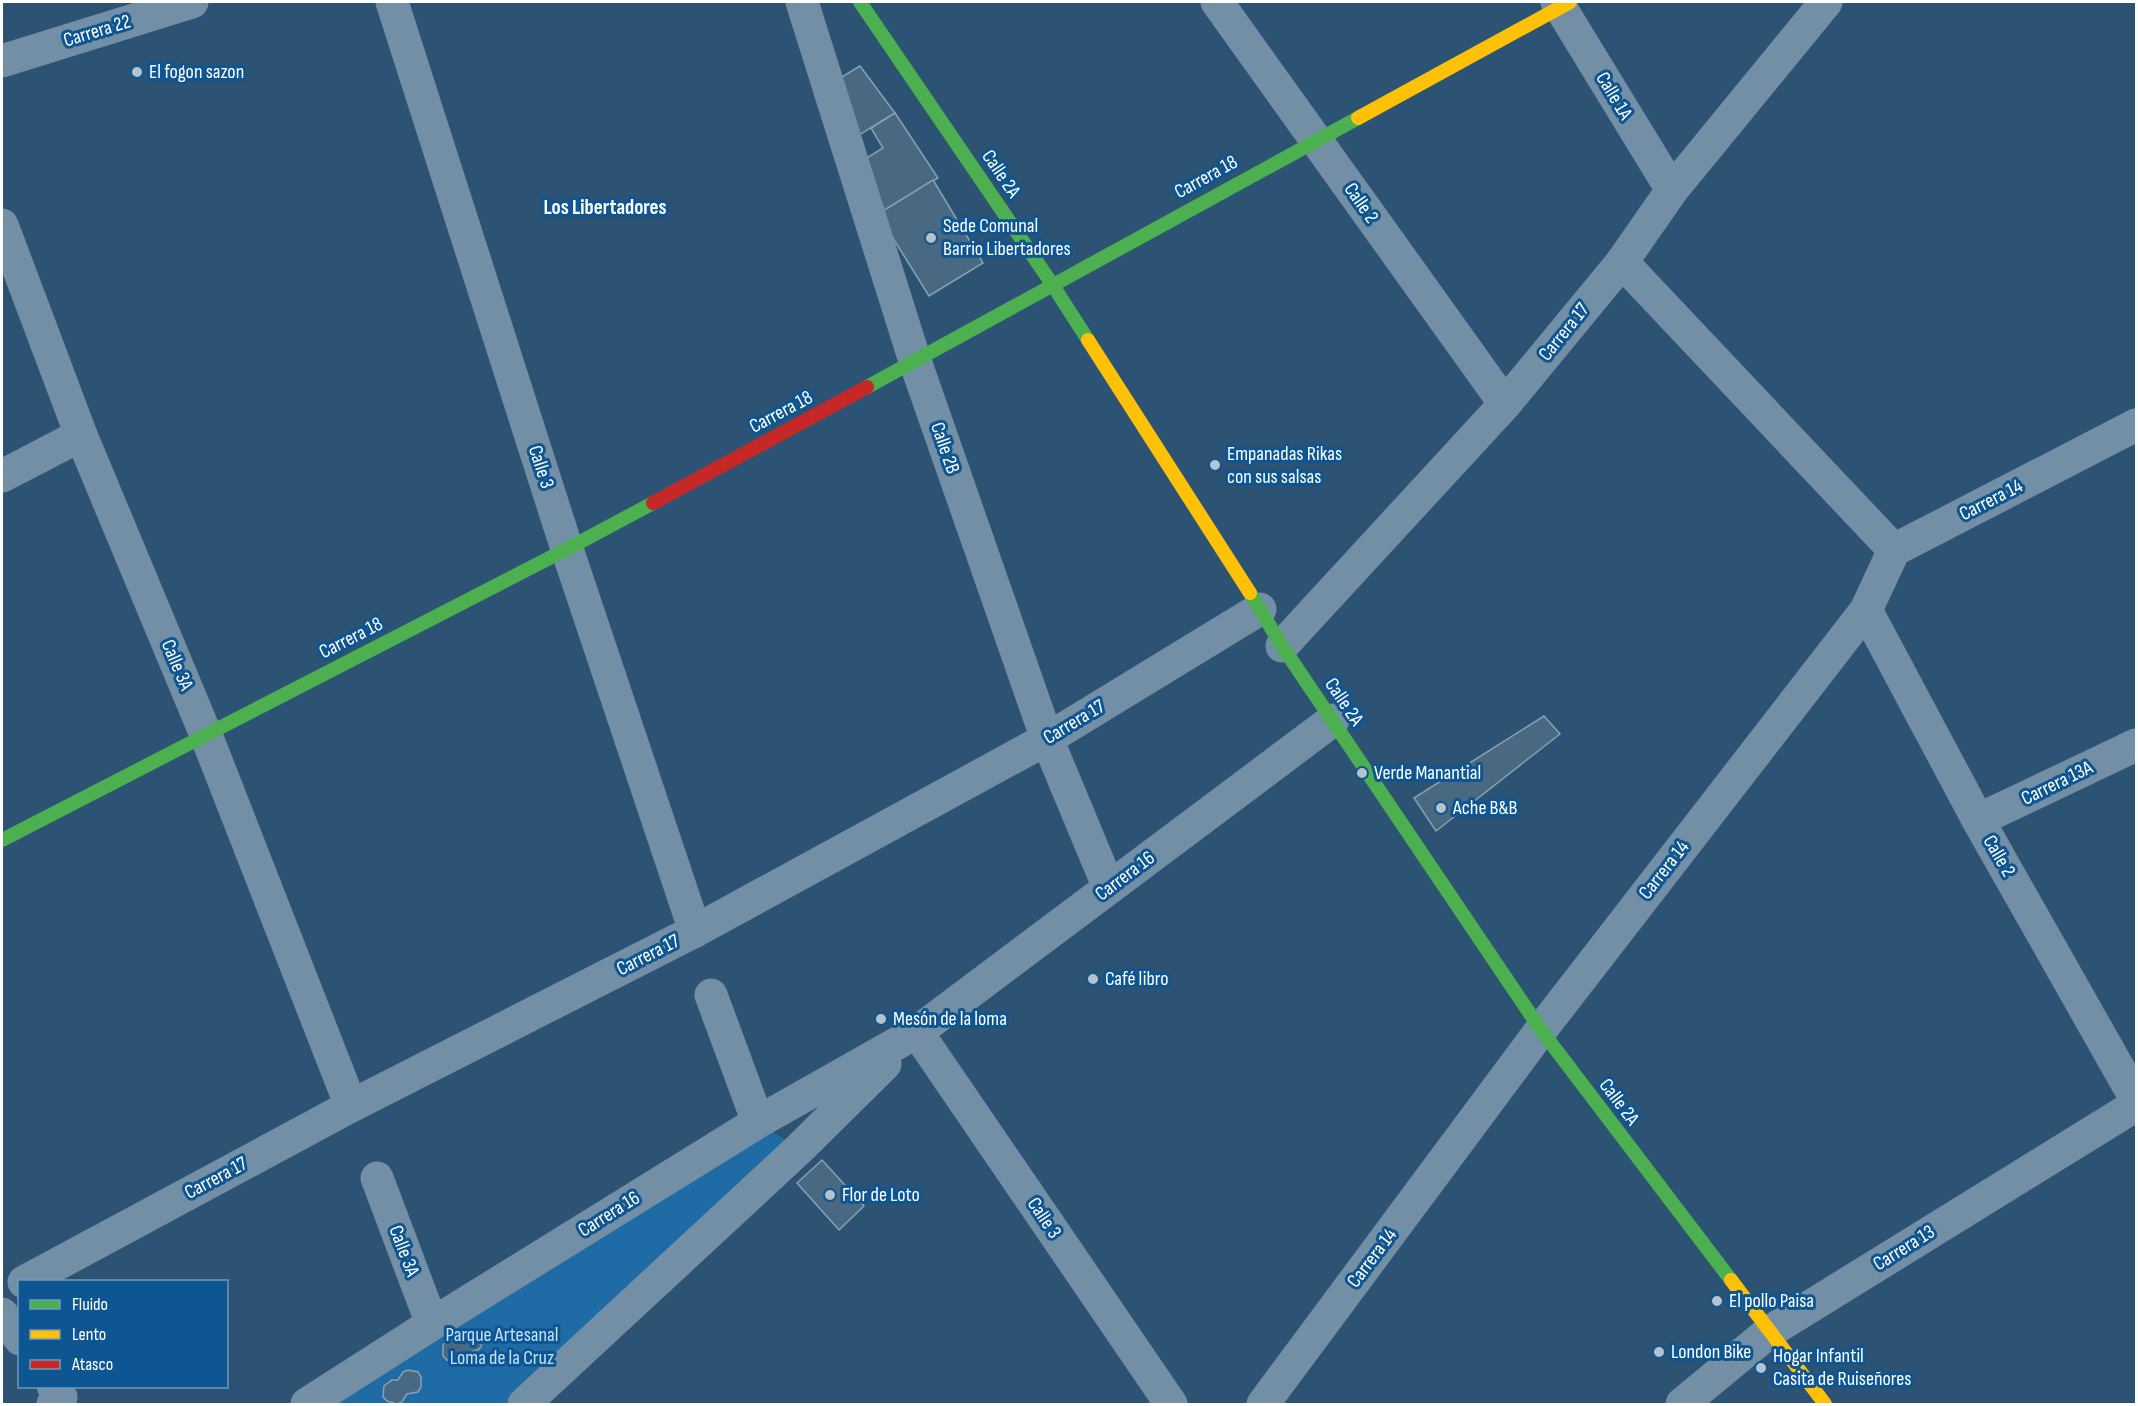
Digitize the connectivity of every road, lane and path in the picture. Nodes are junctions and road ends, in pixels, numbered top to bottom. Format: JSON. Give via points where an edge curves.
{"nodes":[{"id":1,"x":192,"y":2,"type":"edge"},
{"id":2,"x":392,"y":2,"type":"edge"},
{"id":3,"x":802,"y":2,"type":"edge"},
{"id":4,"x":861,"y":2,"type":"edge"},
{"id":5,"x":1217,"y":2,"type":"edge"},
{"id":6,"x":1826,"y":2,"type":"edge"},
{"id":7,"x":1562,"y":3,"type":"edge"},
{"id":8,"x":2,"y":61,"type":"edge"},
{"id":9,"x":1316,"y":139,"type":"junction"},
{"id":10,"x":1672,"y":190,"type":"junction"},
{"id":11,"x":2,"y":225,"type":"edge"},
{"id":12,"x":1622,"y":262,"type":"junction"},
{"id":13,"x":1052,"y":285,"type":"junction"},
{"id":14,"x":915,"y":361,"type":"junction"},
{"id":15,"x":1505,"y":404,"type":"junction"},
{"id":16,"x":2136,"y":425,"type":"edge"},
{"id":17,"x":81,"y":435,"type":"junction"},
{"id":18,"x":2,"y":476,"type":"edge"},
{"id":19,"x":567,"y":549,"type":"junction"},
{"id":20,"x":1894,"y":550,"type":"junction"},
{"id":21,"x":1260,"y":609,"type":"junction"},
{"id":22,"x":1866,"y":610,"type":"junction"},
{"id":23,"x":1282,"y":646,"type":"junction"},
{"id":24,"x":1333,"y":720,"type":"junction"},
{"id":25,"x":206,"y":735,"type":"junction"},
{"id":26,"x":1047,"y":739,"type":"junction"},
{"id":27,"x":2136,"y":745,"type":"edge"},
{"id":28,"x":1978,"y":820,"type":"junction"},
{"id":29,"x":2,"y":840,"type":"edge"},
{"id":30,"x":1109,"y":888,"type":"junction"},
{"id":31,"x":695,"y":931,"type":"junction"},
{"id":32,"x":711,"y":995,"type":"dead end"},
{"id":33,"x":1541,"y":1030,"type":"junction"},
{"id":34,"x":917,"y":1032,"type":"junction"},
{"id":35,"x":2136,"y":1100,"type":"edge"},
{"id":36,"x":2136,"y":1105,"type":"edge"},
{"id":37,"x":351,"y":1106,"type":"junction"},
{"id":38,"x":758,"y":1122,"type":"junction"},
{"id":39,"x":377,"y":1178,"type":"dead end"},
{"id":40,"x":26,"y":1280,"type":"edge"},
{"id":41,"x":18,"y":1285,"type":"edge"},
{"id":42,"x":2,"y":1294,"type":"edge"},
{"id":43,"x":2,"y":1314,"type":"edge"},
{"id":44,"x":432,"y":1324,"type":"junction"},
{"id":45,"x":1769,"y":1332,"type":"junction"},
{"id":46,"x":18,"y":1336,"type":"edge"},
{"id":47,"x":307,"y":1404,"type":"edge"},
{"id":48,"x":524,"y":1404,"type":"edge"},
{"id":49,"x":1171,"y":1404,"type":"edge"},
{"id":50,"x":1263,"y":1404,"type":"edge"},
{"id":51,"x":1682,"y":1404,"type":"edge"},
{"id":52,"x":1825,"y":1404,"type":"edge"}],
"edges":[{"from":1,"to":8,"type":"street","name":"Carrera 22"},
{"from":2,"to":19,"type":"street","name":"Calle 3"},
{"from":3,"to":14,"type":"street","name":"Calle 2B"},
{"from":4,"to":13,"type":"street","name":"Calle 2A"},
{"from":5,"to":9,"type":"street","name":"Calle 2"},
{"from":6,"to":10,"type":"street","name":"Carrera 17"},
{"from":7,"to":9,"type":"street","name":"Carrera 18"},
{"from":7,"to":10,"type":"street","name":"Calle 1A"},
{"from":9,"to":13,"type":"street","name":"Carrera 18"},
{"from":9,"to":15,"type":"street","name":"Calle 2"},
{"from":10,"to":12,"type":"street","name":"Carrera 17"},
{"from":11,"to":17,"type":"street","name":"Calle 3A"},
{"from":12,"to":15,"type":"street","name":"Carrera 17"},
{"from":12,"to":20,"type":"street"},
{"from":13,"to":14,"type":"street","name":"Carrera 18"},
{"from":13,"to":21,"type":"street","name":"Calle 2A"},
{"from":14,"to":19,"type":"street","name":"Carrera 18"},
{"from":14,"to":26,"type":"street","name":"Calle 2B"},
{"from":15,"to":23,"type":"street","name":"Carrera 17"},
{"from":16,"to":20,"type":"street","name":"Carrera 14"},
{"from":17,"to":18,"type":"street"},
{"from":17,"to":25,"type":"street","name":"Calle 3A"},
{"from":19,"to":25,"type":"street","name":"Carrera 18"},
{"from":19,"to":31,"type":"street","name":"Calle 3"},
{"from":20,"to":22,"type":"street","name":"Carrera 14"},
{"from":21,"to":23,"type":"street","name":"Calle 2A"},
{"from":21,"to":26,"type":"street","name":"Carrera 17"},
{"from":22,"to":28,"type":"street","name":"Calle 2"},
{"from":22,"to":33,"type":"street","name":"Carrera 14"},
{"from":23,"to":24,"type":"street","name":"Calle 2A"},
{"from":24,"to":30,"type":"street","name":"Carrera 16"},
{"from":24,"to":33,"type":"street","name":"Calle 2A"},
{"from":25,"to":29,"type":"street","name":"Carrera 18"},
{"from":25,"to":37,"type":"street","name":"Calle 3A"},
{"from":26,"to":30,"type":"street","name":"Calle 2B"},
{"from":26,"to":31,"type":"street","name":"Carrera 17"},
{"from":27,"to":28,"type":"street","name":"Carrera 13A"},
{"from":28,"to":35,"type":"street","name":"Calle 2"},
{"from":30,"to":34,"type":"street","name":"Carrera 16"},
{"from":31,"to":37,"type":"street","name":"Carrera 17"},
{"from":32,"to":38,"type":"street"},
{"from":33,"to":45,"type":"street","name":"Calle 2A"},
{"from":33,"to":50,"type":"street","name":"Carrera 14"},
{"from":34,"to":38,"type":"street","name":"Carrera 16"},
{"from":34,"to":48,"type":"street","name":"Carrera 16","via":[[799,1149]]},
{"from":34,"to":49,"type":"street","name":"Calle 3"},
{"from":36,"to":45,"type":"street","name":"Carrera 13"},
{"from":37,"to":40,"type":"street","name":"Carrera 17"},
{"from":38,"to":44,"type":"street","name":"Carrera 16"},
{"from":39,"to":44,"type":"street","name":"Calle 3A"},
{"from":41,"to":42,"type":"street"},
{"from":43,"to":46,"type":"street"},
{"from":44,"to":47,"type":"street","name":"Carrera 16"},
{"from":45,"to":51,"type":"street","name":"Carrera 13"},
{"from":45,"to":52,"type":"street","name":"Calle 2A"}]}
